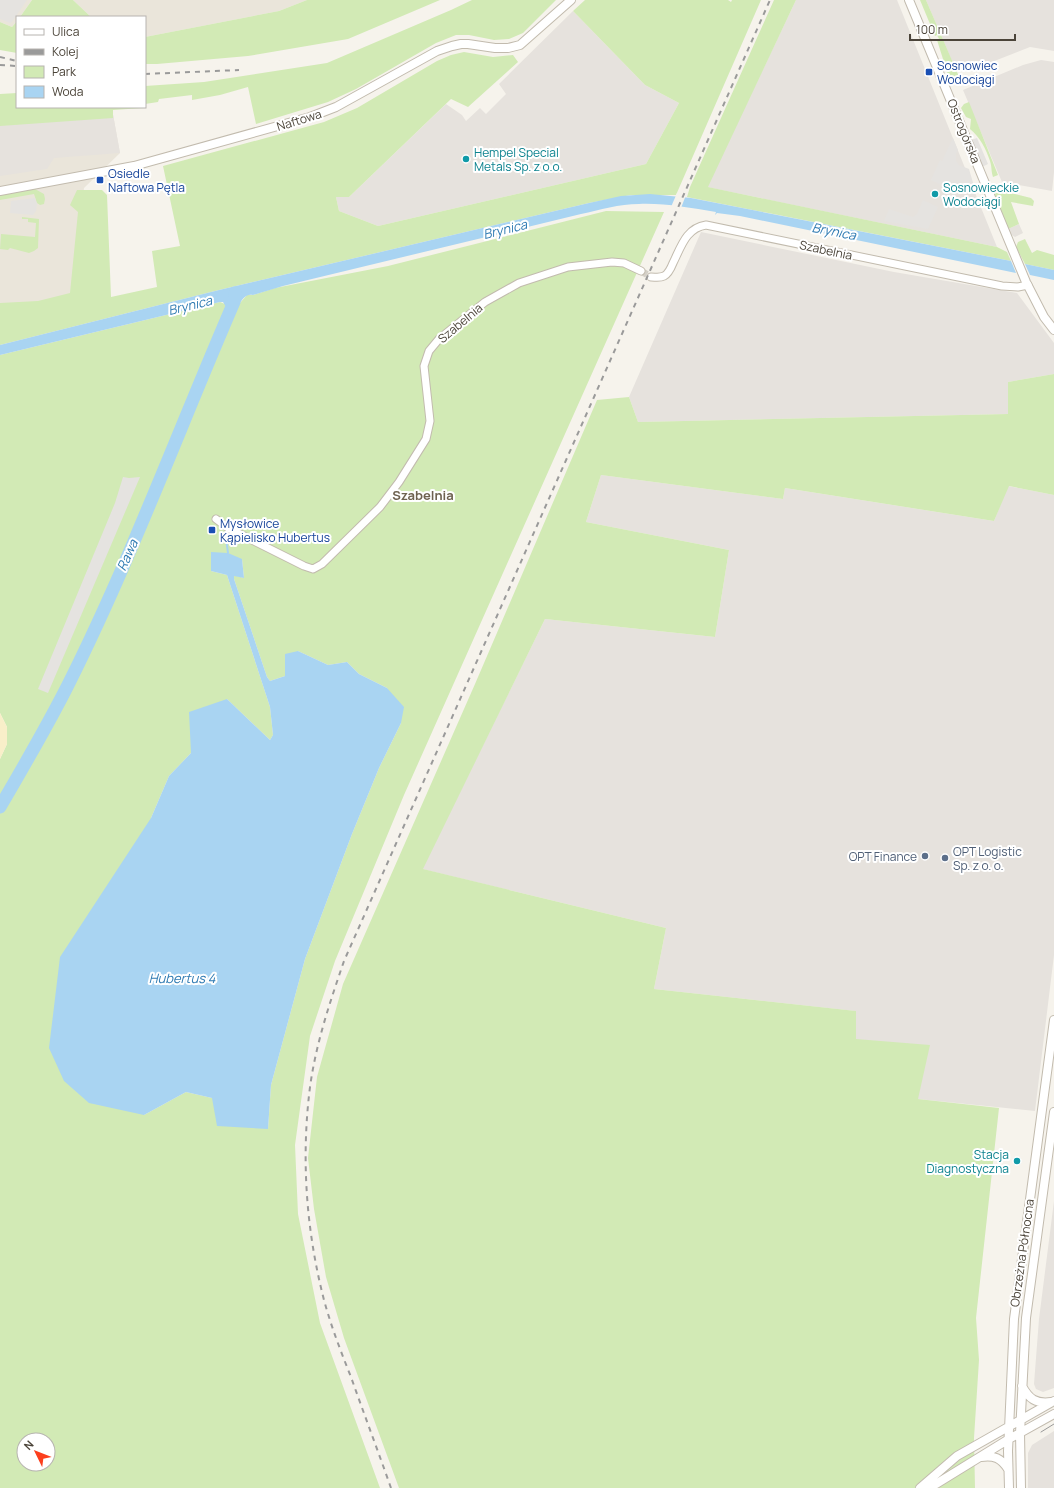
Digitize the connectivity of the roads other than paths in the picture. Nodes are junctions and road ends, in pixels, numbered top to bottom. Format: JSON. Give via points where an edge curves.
{"nodes":[{"id":1,"x":570,"y":0,"type":"edge"},
{"id":2,"x":909,"y":0,"type":"edge"},
{"id":3,"x":0,"y":191,"type":"edge"},
{"id":4,"x":641,"y":271,"type":"tunnel mouth"},
{"id":5,"x":651,"y":277,"type":"dead end"},
{"id":6,"x":1027,"y":283,"type":"junction"},
{"id":7,"x":1054,"y":330,"type":"edge"},
{"id":8,"x":216,"y":519,"type":"dead end"},
{"id":9,"x":1054,"y":1026,"type":"edge"},
{"id":10,"x":1054,"y":1112,"type":"edge"},
{"id":11,"x":1022,"y":1386,"type":"junction"},
{"id":12,"x":1054,"y":1401,"type":"edge"},
{"id":13,"x":1054,"y":1414,"type":"edge"},
{"id":14,"x":1021,"y":1421,"type":"junction"},
{"id":15,"x":1010,"y":1426,"type":"junction"},
{"id":16,"x":1020,"y":1433,"type":"junction"},
{"id":17,"x":1009,"y":1439,"type":"junction"},
{"id":18,"x":978,"y":1457,"type":"junction"},
{"id":19,"x":1008,"y":1470,"type":"junction"},
{"id":20,"x":920,"y":1488,"type":"edge"},
{"id":21,"x":927,"y":1488,"type":"edge"},
{"id":22,"x":1009,"y":1488,"type":"edge"},
{"id":23,"x":1021,"y":1488,"type":"edge"}],
"edges":[{"from":1,"to":3,"type":"street","name":"Naftowa","via":[[520,45],[502,48],[468,44],[437,51],[336,107],[310,118],[134,166]]},
{"from":2,"to":6,"type":"street","name":"Ostrogórska"},
{"from":4,"to":8,"type":"street","name":"Szabelnia","via":[[624,263],[612,262],[568,267],[519,283],[485,302],[439,339],[430,351],[424,366],[430,420],[426,439],[380,507],[322,564],[313,568],[304,566],[228,528]]},
{"from":5,"to":6,"type":"street","name":"Szabelnia","via":[[664,276],[692,230],[706,225],[1002,286],[1018,287]]},
{"from":6,"to":7,"type":"street","name":"Ostrogórska","via":[[1044,317]]},
{"from":9,"to":15,"type":"street","name":"Obrzeżna Północna","via":[[1014,1311]]},
{"from":10,"to":11,"type":"street","name":"Obrzeżna Północna","via":[[1026,1318]]},
{"from":11,"to":12,"type":"street","via":[[1034,1400]]},
{"from":11,"to":14,"type":"street","name":"Obrzeżna Północna"},
{"from":12,"to":14,"type":"street"},
{"from":13,"to":16,"type":"street"},
{"from":14,"to":15,"type":"street"},
{"from":14,"to":16,"type":"street","name":"Obrzeżna Północna"},
{"from":15,"to":17,"type":"street","name":"Obrzeżna Północna"},
{"from":15,"to":20,"type":"street","via":[[957,1456]]},
{"from":16,"to":17,"type":"street"},
{"from":16,"to":23,"type":"street","name":"Obrzeżna Północna"},
{"from":17,"to":18,"type":"street"},
{"from":17,"to":19,"type":"street","name":"Obrzeżna Północna"},
{"from":18,"to":19,"type":"street","via":[[997,1458]]},
{"from":18,"to":21,"type":"street"},
{"from":19,"to":22,"type":"street","name":"Obrzeżna Północna"}]}
